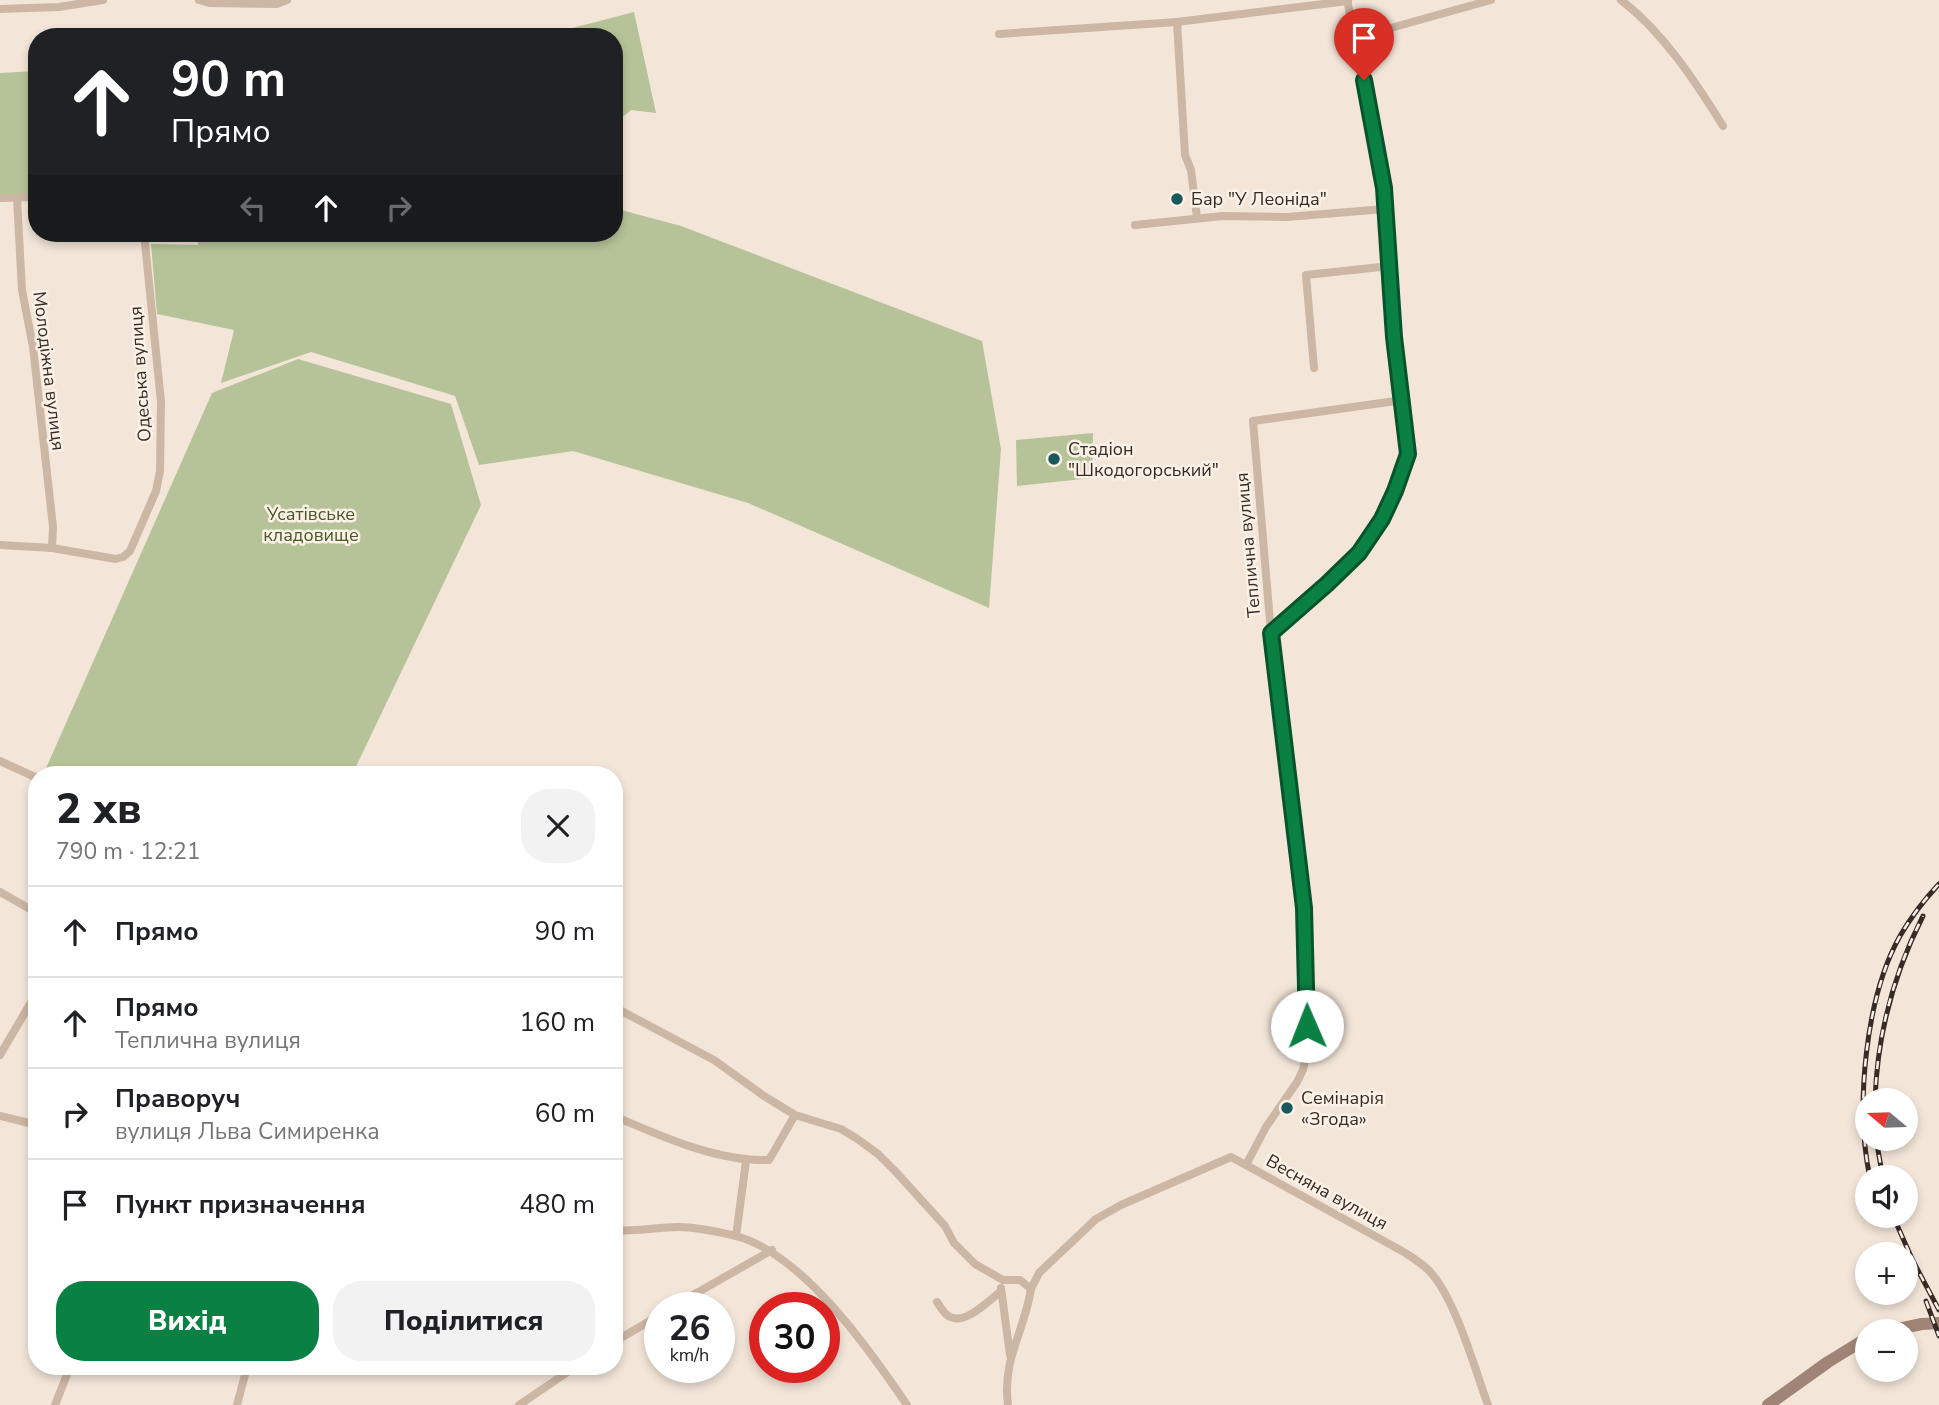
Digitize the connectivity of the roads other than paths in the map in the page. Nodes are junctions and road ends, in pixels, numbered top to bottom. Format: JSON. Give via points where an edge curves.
{"nodes":[{"id":1,"x":103,"y":0,"type":"edge"},
{"id":2,"x":199,"y":0,"type":"edge"},
{"id":3,"x":287,"y":0,"type":"edge"},
{"id":4,"x":1491,"y":0,"type":"edge"},
{"id":5,"x":1621,"y":0,"type":"edge"},
{"id":6,"x":1348,"y":1,"type":"edge"},
{"id":7,"x":0,"y":9,"type":"edge"},
{"id":8,"x":1177,"y":22,"type":"junction"},
{"id":9,"x":999,"y":34,"type":"dead end"},
{"id":10,"x":1355,"y":38,"type":"junction"},
{"id":11,"x":1723,"y":126,"type":"dead end"},
{"id":12,"x":28,"y":197,"type":"edge"},
{"id":13,"x":0,"y":198,"type":"edge"},
{"id":14,"x":17,"y":198,"type":"junction"},
{"id":15,"x":1385,"y":209,"type":"junction"},
{"id":16,"x":1196,"y":218,"type":"junction"},
{"id":17,"x":1135,"y":225,"type":"dead end"},
{"id":18,"x":145,"y":242,"type":"edge"},
{"id":19,"x":1391,"y":266,"type":"junction"},
{"id":20,"x":1314,"y":368,"type":"dead end"},
{"id":21,"x":1403,"y":400,"type":"junction"},
{"id":22,"x":0,"y":545,"type":"edge"},
{"id":23,"x":52,"y":548,"type":"junction"},
{"id":24,"x":1271,"y":633,"type":"junction"},
{"id":25,"x":0,"y":761,"type":"edge"},
{"id":26,"x":28,"y":774,"type":"edge"},
{"id":27,"x":0,"y":891,"type":"edge"},
{"id":28,"x":28,"y":908,"type":"edge"},
{"id":29,"x":1304,"y":908,"type":"joint"},
{"id":30,"x":28,"y":1007,"type":"edge"},
{"id":31,"x":623,"y":1012,"type":"edge"},
{"id":32,"x":0,"y":1055,"type":"edge"},
{"id":33,"x":795,"y":1115,"type":"junction"},
{"id":34,"x":0,"y":1116,"type":"edge"},
{"id":35,"x":623,"y":1119,"type":"edge"},
{"id":36,"x":28,"y":1123,"type":"edge"},
{"id":37,"x":746,"y":1161,"type":"junction"},
{"id":38,"x":1246,"y":1165,"type":"junction"},
{"id":39,"x":623,"y":1230,"type":"edge"},
{"id":40,"x":736,"y":1236,"type":"junction"},
{"id":41,"x":772,"y":1250,"type":"junction"},
{"id":42,"x":1039,"y":1273,"type":"junction"},
{"id":43,"x":1003,"y":1280,"type":"junction"},
{"id":44,"x":1020,"y":1280,"type":"junction"},
{"id":45,"x":1031,"y":1289,"type":"junction"},
{"id":46,"x":698,"y":1292,"type":"edge"},
{"id":47,"x":1000,"y":1292,"type":"junction"},
{"id":48,"x":937,"y":1302,"type":"dead end"},
{"id":49,"x":644,"y":1324,"type":"edge"},
{"id":50,"x":1939,"y":1324,"type":"edge"},
{"id":51,"x":1918,"y":1325,"type":"edge"},
{"id":52,"x":623,"y":1337,"type":"edge"},
{"id":53,"x":1855,"y":1345,"type":"edge"},
{"id":54,"x":1010,"y":1357,"type":"junction"},
{"id":55,"x":67,"y":1375,"type":"edge"},
{"id":56,"x":245,"y":1375,"type":"edge"},
{"id":57,"x":563,"y":1375,"type":"edge"},
{"id":58,"x":55,"y":1405,"type":"edge"},
{"id":59,"x":237,"y":1405,"type":"edge"},
{"id":60,"x":519,"y":1405,"type":"edge"},
{"id":61,"x":907,"y":1405,"type":"edge"},
{"id":62,"x":1008,"y":1405,"type":"edge"},
{"id":63,"x":1488,"y":1405,"type":"edge"},
{"id":64,"x":1768,"y":1405,"type":"edge"}],
"edges":[{"from":1,"to":7,"type":"street"},
{"from":2,"to":3,"type":"street","via":[[277,4]]},
{"from":4,"to":10,"type":"street"},
{"from":5,"to":11,"type":"street","via":[[1643,17]]},
{"from":6,"to":8,"type":"street"},
{"from":6,"to":10,"type":"street"},
{"from":8,"to":9,"type":"street"},
{"from":8,"to":16,"type":"street","via":[[1185,155]]},
{"from":10,"to":15,"type":"street"},
{"from":12,"to":14,"type":"street"},
{"from":13,"to":14,"type":"street"},
{"from":14,"to":23,"type":"street","name":"Молодіжна вулиця","via":[[22,290],[33,346]]},
{"from":15,"to":16,"type":"street"},
{"from":15,"to":19,"type":"street"},
{"from":16,"to":17,"type":"street"},
{"from":18,"to":23,"type":"street","name":"Одеська вулиця","via":[[161,402],[156,491],[130,551],[123,557]]},
{"from":19,"to":20,"type":"street","via":[[1306,275]]},
{"from":19,"to":21,"type":"street"},
{"from":21,"to":24,"type":"street","via":[[1408,454],[1382,519],[1359,553]]},
{"from":21,"to":24,"type":"street","name":"Теплична вулиця","via":[[1253,421]]},
{"from":22,"to":23,"type":"street"},
{"from":24,"to":29,"type":"street","name":"Теплична вулиця"},
{"from":25,"to":26,"type":"street"},
{"from":27,"to":28,"type":"street"},
{"from":29,"to":38,"type":"street","name":"Весняна вулиця","via":[[1308,1047],[1303,1070]]},
{"from":30,"to":32,"type":"street"},
{"from":31,"to":33,"type":"street","via":[[714,1060]]},
{"from":33,"to":37,"type":"street","via":[[769,1160]]},
{"from":33,"to":43,"type":"street","via":[[841,1129],[878,1154],[945,1226],[963,1253]]},
{"from":34,"to":36,"type":"street"},
{"from":35,"to":37,"type":"street"},
{"from":37,"to":40,"type":"street"},
{"from":38,"to":42,"type":"street","via":[[1231,1157],[1121,1205],[1096,1219]]},
{"from":38,"to":63,"type":"street","name":"Весняна вулиця","via":[[1402,1251],[1433,1275],[1450,1303]]},
{"from":39,"to":40,"type":"street","via":[[679,1227]]},
{"from":40,"to":41,"type":"street"},
{"from":41,"to":46,"type":"street"},
{"from":41,"to":61,"type":"street","via":[[827,1303]]},
{"from":42,"to":44,"type":"street"},
{"from":42,"to":45,"type":"street"},
{"from":43,"to":44,"type":"street"},
{"from":43,"to":47,"type":"street"},
{"from":44,"to":45,"type":"street"},
{"from":45,"to":54,"type":"street","via":[[1024,1324]]},
{"from":47,"to":48,"type":"street","via":[[958,1319],[947,1315]]},
{"from":47,"to":54,"type":"street"},
{"from":49,"to":52,"type":"street"},
{"from":50,"to":51,"type":"main road"},
{"from":53,"to":64,"type":"main road"},
{"from":54,"to":62,"type":"street","via":[[1005,1385]]},
{"from":55,"to":58,"type":"street"},
{"from":56,"to":59,"type":"street"},
{"from":57,"to":60,"type":"street"}]}
